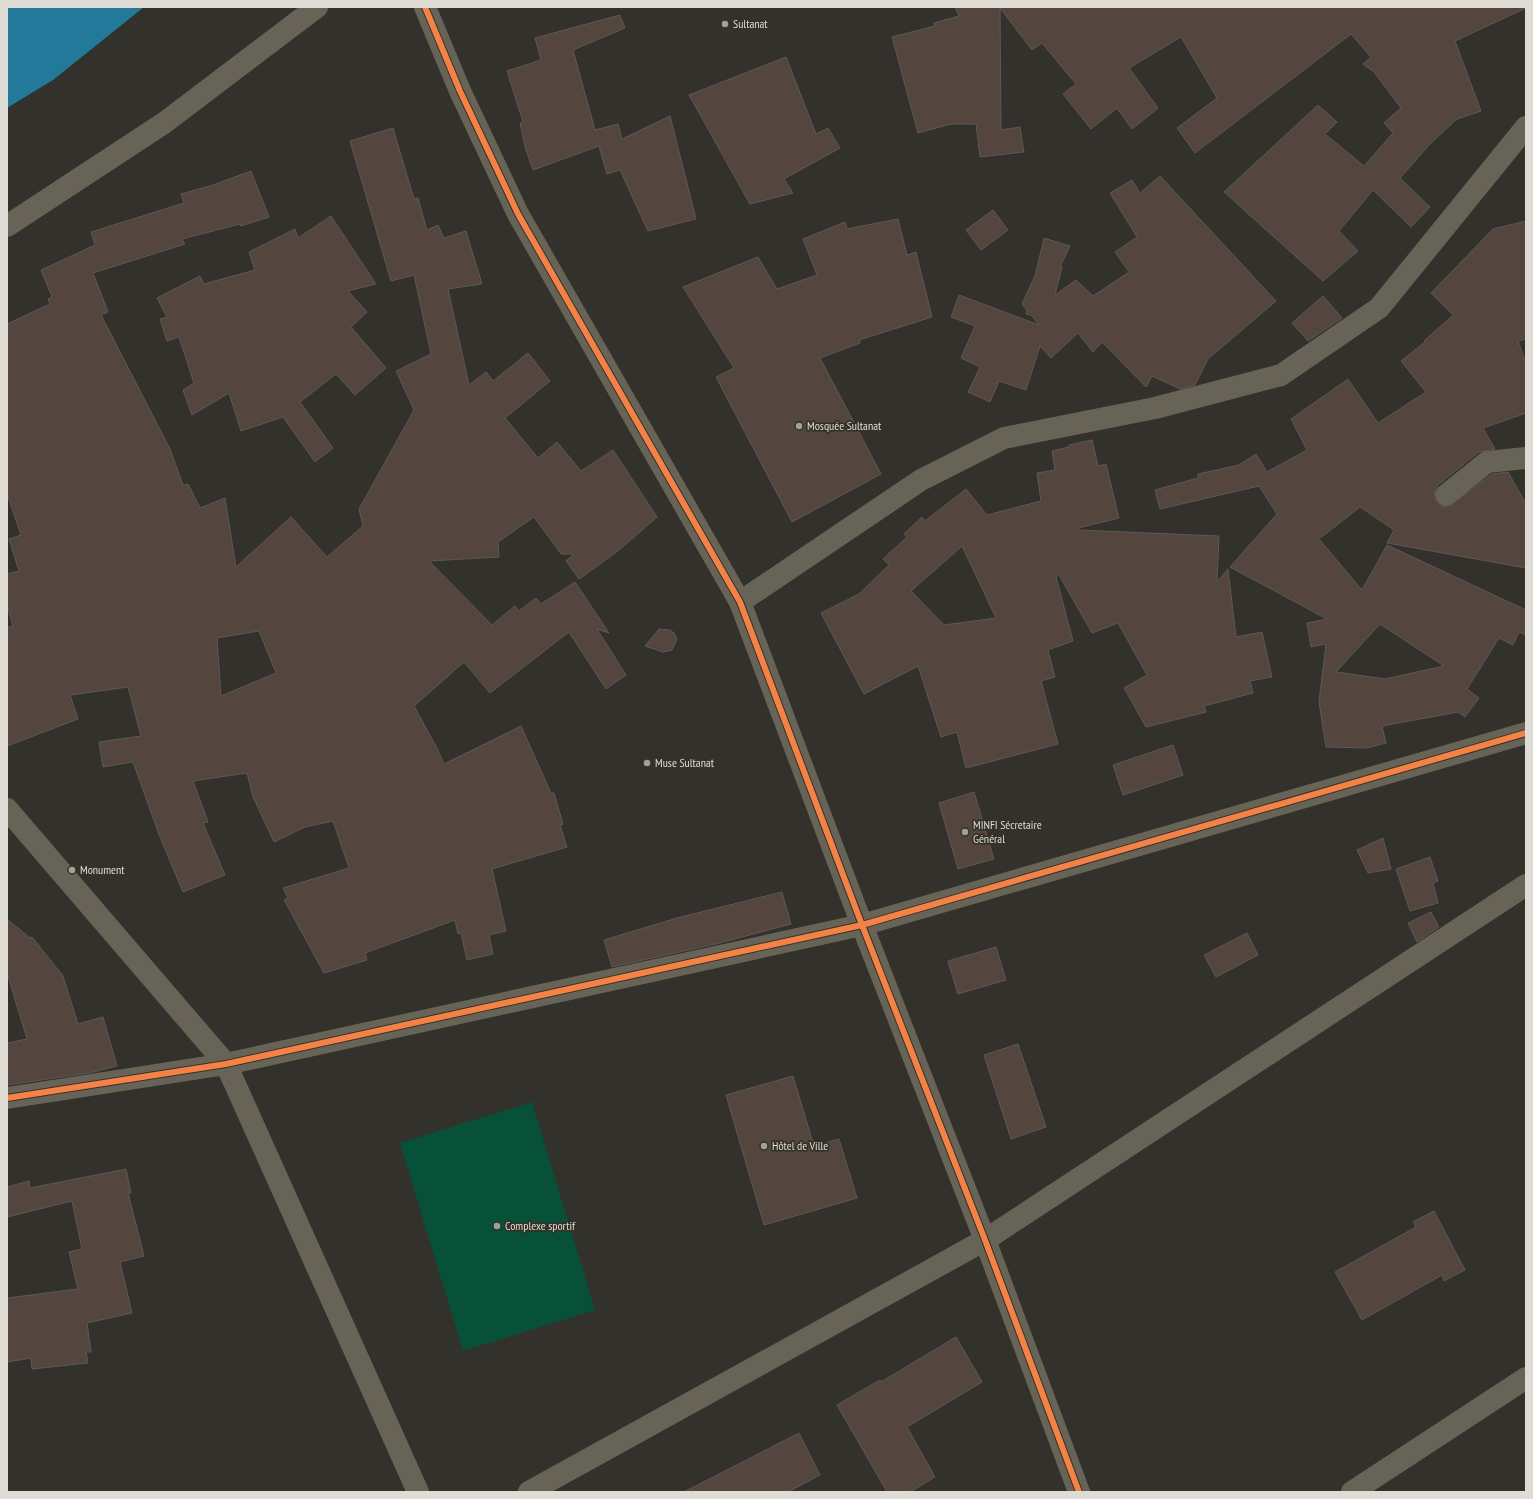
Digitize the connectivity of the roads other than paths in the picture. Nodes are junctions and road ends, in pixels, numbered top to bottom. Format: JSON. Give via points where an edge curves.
{"nodes":[{"id":1,"x":317,"y":7,"type":"edge"},
{"id":2,"x":425,"y":7,"type":"edge"},
{"id":3,"x":1526,"y":127,"type":"edge"},
{"id":4,"x":7,"y":226,"type":"edge"},
{"id":5,"x":1526,"y":458,"type":"edge"},
{"id":6,"x":1446,"y":495,"type":"dead end"},
{"id":7,"x":740,"y":602,"type":"junction"},
{"id":8,"x":1526,"y":732,"type":"edge"},
{"id":9,"x":7,"y":809,"type":"edge"},
{"id":10,"x":1526,"y":886,"type":"edge"},
{"id":11,"x":862,"y":926,"type":"junction"},
{"id":12,"x":226,"y":1064,"type":"junction"},
{"id":13,"x":7,"y":1098,"type":"edge"},
{"id":14,"x":984,"y":1240,"type":"junction"},
{"id":15,"x":1526,"y":1378,"type":"edge"},
{"id":16,"x":418,"y":1492,"type":"edge"},
{"id":17,"x":529,"y":1492,"type":"edge"},
{"id":18,"x":1079,"y":1492,"type":"edge"},
{"id":19,"x":1352,"y":1492,"type":"edge"}],
"edges":[{"from":1,"to":4,"type":"street","via":[[164,123]]},
{"from":2,"to":7,"type":"street","via":[[460,90],[518,214]]},
{"from":3,"to":7,"type":"street","via":[[1379,308],[1281,375],[1155,408],[1004,438],[921,480]]},
{"from":5,"to":6,"type":"street","via":[[1487,462]]},
{"from":7,"to":11,"type":"street"},
{"from":8,"to":11,"type":"street"},
{"from":9,"to":12,"type":"street"},
{"from":10,"to":14,"type":"street"},
{"from":11,"to":12,"type":"street"},
{"from":11,"to":14,"type":"street"},
{"from":12,"to":13,"type":"street"},
{"from":12,"to":16,"type":"street"},
{"from":14,"to":17,"type":"street"},
{"from":14,"to":18,"type":"street"},
{"from":15,"to":19,"type":"street"}]}
